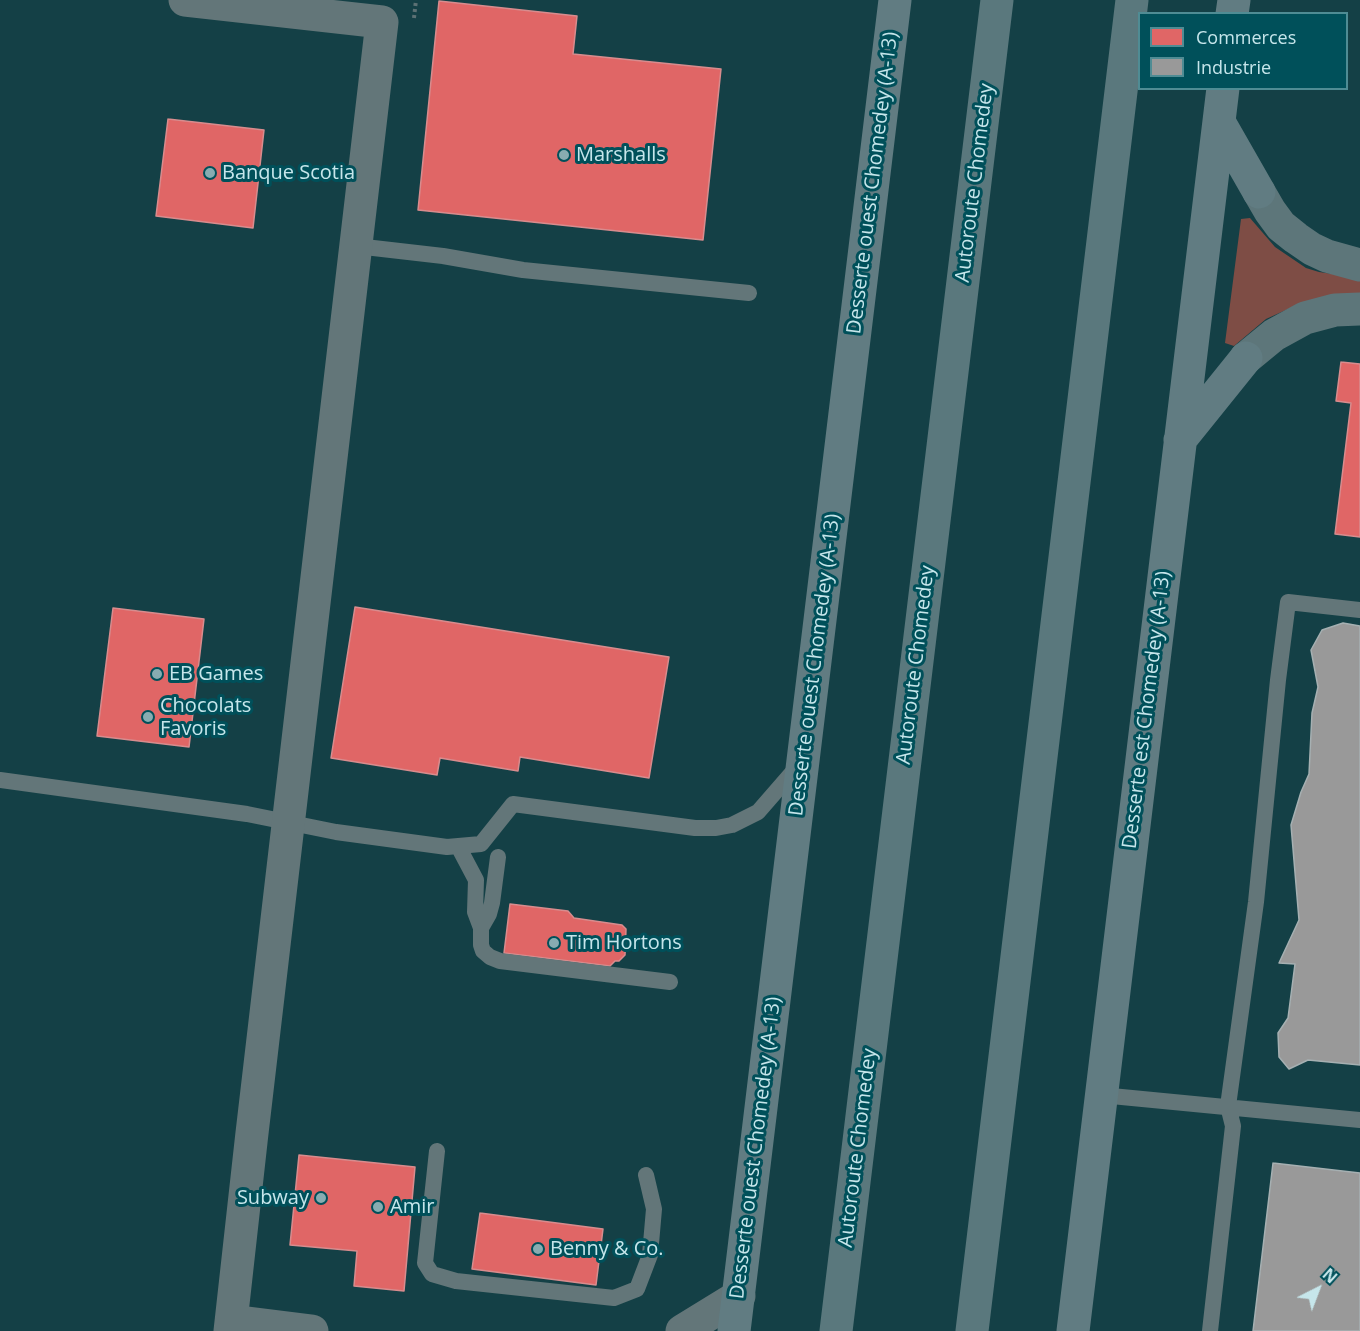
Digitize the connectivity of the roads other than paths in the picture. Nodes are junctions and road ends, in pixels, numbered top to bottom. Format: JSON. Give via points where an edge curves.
{"nodes":[{"id":1,"x":185,"y":0,"type":"edge"},
{"id":2,"x":895,"y":0,"type":"edge"},
{"id":3,"x":997,"y":0,"type":"edge"},
{"id":4,"x":1132,"y":0,"type":"edge"},
{"id":5,"x":1223,"y":90,"type":"edge"},
{"id":6,"x":1219,"y":122,"type":"junction"},
{"id":7,"x":1259,"y":192,"type":"joint"},
{"id":8,"x":356,"y":246,"type":"junction"},
{"id":9,"x":1360,"y":265,"type":"edge"},
{"id":10,"x":749,"y":293,"type":"dead end"},
{"id":11,"x":1360,"y":309,"type":"edge"},
{"id":12,"x":1246,"y":358,"type":"joint"},
{"id":13,"x":1180,"y":440,"type":"junction"},
{"id":14,"x":1360,"y":610,"type":"edge"},
{"id":15,"x":803,"y":760,"type":"junction"},
{"id":16,"x":0,"y":780,"type":"edge"},
{"id":17,"x":288,"y":823,"type":"junction"},
{"id":18,"x":458,"y":846,"type":"junction"},
{"id":19,"x":498,"y":857,"type":"dead end"},
{"id":20,"x":481,"y":927,"type":"junction"},
{"id":21,"x":670,"y":982,"type":"dead end"},
{"id":22,"x":1101,"y":1095,"type":"junction"},
{"id":23,"x":1228,"y":1106,"type":"junction"},
{"id":24,"x":1360,"y":1120,"type":"edge"},
{"id":25,"x":437,"y":1151,"type":"dead end"},
{"id":26,"x":646,"y":1175,"type":"dead end"},
{"id":27,"x":739,"y":1296,"type":"junction"},
{"id":28,"x":231,"y":1326,"type":"edge"},
{"id":29,"x":312,"y":1331,"type":"edge"},
{"id":30,"x":682,"y":1331,"type":"edge"},
{"id":31,"x":734,"y":1331,"type":"edge"},
{"id":32,"x":836,"y":1331,"type":"edge"},
{"id":33,"x":972,"y":1331,"type":"edge"},
{"id":34,"x":1073,"y":1331,"type":"edge"},
{"id":35,"x":1210,"y":1331,"type":"edge"}],
"edges":[{"from":1,"to":8,"type":"street","via":[[382,16]]},
{"from":2,"to":15,"type":"main road","name":"Desserte ouest Chomedey (A-13)"},
{"from":3,"to":32,"type":"highway","name":"Autoroute Chomedey"},
{"from":4,"to":33,"type":"highway"},
{"from":5,"to":6,"type":"main road","name":"Desserte est Chomedey (A-13)"},
{"from":6,"to":7,"type":"main road"},
{"from":6,"to":13,"type":"main road","name":"Desserte est Chomedey (A-13)"},
{"from":7,"to":9,"type":"street","via":[[1281,226],[1296,238],[1327,256]]},
{"from":8,"to":10,"type":"lane","via":[[523,270]]},
{"from":8,"to":17,"type":"street"},
{"from":11,"to":12,"type":"street","via":[[1335,310],[1305,318],[1274,335]]},
{"from":12,"to":13,"type":"main road"},
{"from":13,"to":22,"type":"main road","name":"Desserte est Chomedey (A-13)"},
{"from":14,"to":23,"type":"lane","via":[[1288,602],[1256,902]]},
{"from":15,"to":18,"type":"lane","via":[[758,812],[732,825],[695,828],[513,804],[481,844]]},
{"from":15,"to":27,"type":"main road","name":"Desserte ouest Chomedey (A-13)"},
{"from":16,"to":17,"type":"lane"},
{"from":17,"to":18,"type":"lane"},
{"from":17,"to":28,"type":"street"},
{"from":18,"to":20,"type":"lane","via":[[476,880],[475,912]]},
{"from":19,"to":20,"type":"lane","via":[[492,903]]},
{"from":20,"to":21,"type":"lane","via":[[483,951],[500,960]]},
{"from":22,"to":23,"type":"lane"},
{"from":22,"to":34,"type":"main road","name":"Desserte est Chomedey (A-13)"},
{"from":23,"to":24,"type":"lane"},
{"from":23,"to":35,"type":"lane","via":[[1233,1126]]},
{"from":25,"to":26,"type":"lane","via":[[425,1263],[432,1274],[456,1281],[614,1298],[637,1289],[650,1255],[654,1209]]},
{"from":27,"to":30,"type":"street"},
{"from":27,"to":31,"type":"main road","name":"Desserte ouest Chomedey (A-13)"},
{"from":28,"to":29,"type":"street"}]}
